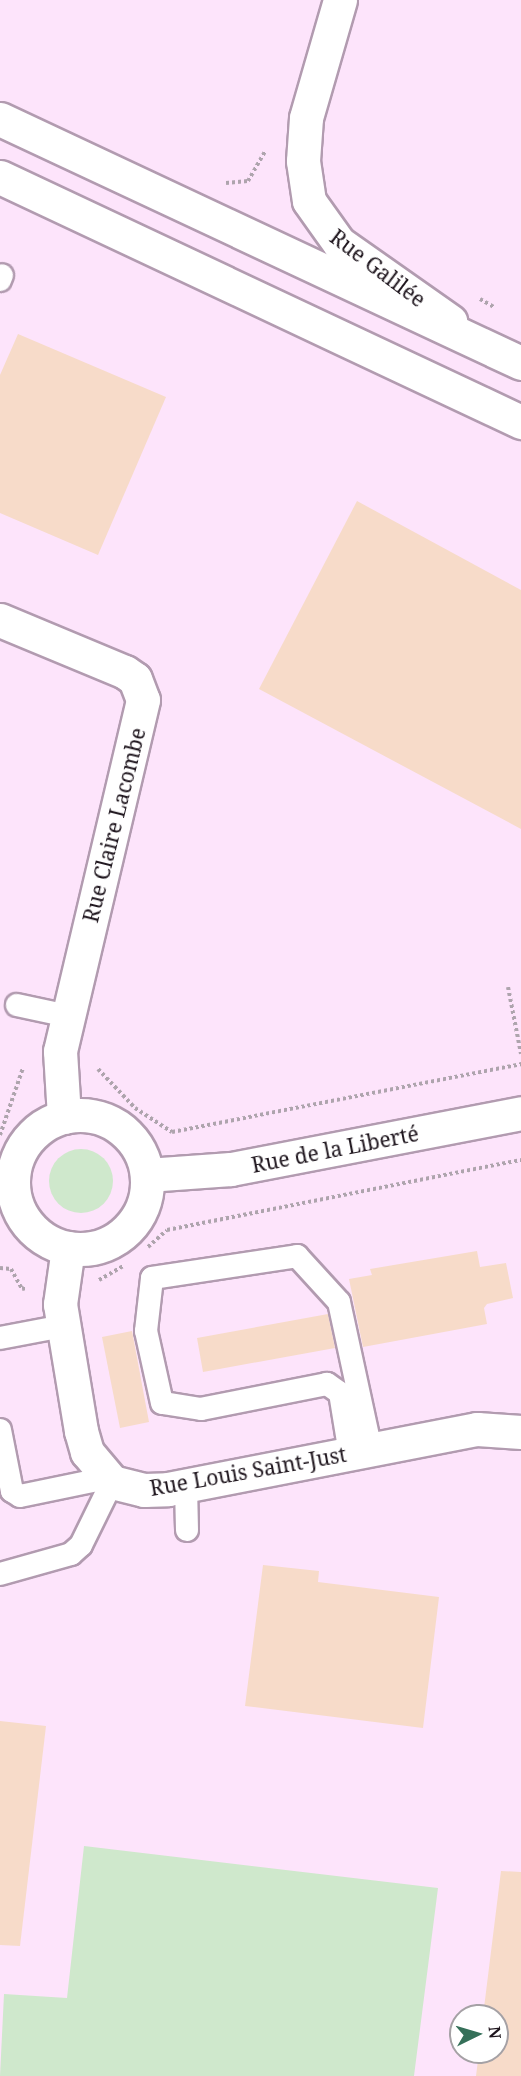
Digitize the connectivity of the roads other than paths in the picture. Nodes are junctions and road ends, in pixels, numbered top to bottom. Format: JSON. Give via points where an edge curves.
{"nodes":[{"id":1,"x":340,"y":0,"type":"edge"},
{"id":2,"x":0,"y":119,"type":"edge"},
{"id":3,"x":0,"y":177,"type":"edge"},
{"id":4,"x":478,"y":342,"type":"junction"},
{"id":5,"x":521,"y":363,"type":"edge"},
{"id":6,"x":521,"y":423,"type":"edge"},
{"id":7,"x":0,"y":620,"type":"edge"},
{"id":8,"x":17,"y":1005,"type":"dead end"},
{"id":9,"x":68,"y":1016,"type":"junction"},
{"id":10,"x":521,"y":1113,"type":"edge"},
{"id":11,"x":64,"y":1117,"type":"junction"},
{"id":12,"x":147,"y":1175,"type":"junction"},
{"id":13,"x":8,"y":1205,"type":"edge"},
{"id":14,"x":68,"y":1248,"type":"junction"},
{"id":15,"x":63,"y":1326,"type":"junction"},
{"id":16,"x":0,"y":1338,"type":"edge"},
{"id":17,"x":0,"y":1430,"type":"edge"},
{"id":18,"x":521,"y":1432,"type":"edge"},
{"id":19,"x":361,"y":1452,"type":"junction"},
{"id":20,"x":109,"y":1480,"type":"junction"},
{"id":21,"x":186,"y":1486,"type":"junction"},
{"id":22,"x":187,"y":1530,"type":"dead end"},
{"id":23,"x":0,"y":1574,"type":"edge"}],
"edges":[{"from":1,"to":4,"type":"street","name":"Rue Galilée","via":[[306,118],[303,162],[309,201],[339,243]]},
{"from":2,"to":4,"type":"street"},
{"from":3,"to":6,"type":"street"},
{"from":4,"to":5,"type":"street"},
{"from":7,"to":9,"type":"street","name":"Rue Claire Lacombe","via":[[125,672],[135,679],[143,700]]},
{"from":8,"to":9,"type":"lane"},
{"from":9,"to":11,"type":"street","name":"Rue Claire Lacombe","via":[[60,1051]]},
{"from":10,"to":12,"type":"street","name":"Rue de la Liberté","via":[[231,1169]]},
{"from":11,"to":12,"type":"street","via":[[94,1117],[122,1130],[141,1155]]},
{"from":11,"to":13,"type":"street","via":[[37,1130],[19,1154]]},
{"from":12,"to":14,"type":"street","via":[[143,1205],[126,1231],[99,1246]]},
{"from":13,"to":14,"type":"street","via":[[32,1229]]},
{"from":14,"to":15,"type":"street","via":[[60,1284]]},
{"from":15,"to":16,"type":"lane"},
{"from":15,"to":20,"type":"street","via":[[87,1452]]},
{"from":17,"to":20,"type":"lane","via":[[12,1491],[20,1496]]},
{"from":18,"to":19,"type":"street","name":"Rue Louis Saint-Just","via":[[477,1430]]},
{"from":19,"to":19,"type":"lane","via":[[339,1302],[297,1256],[152,1278],[147,1331],[162,1403],[201,1409],[327,1384],[340,1393]]},
{"from":19,"to":21,"type":"street","name":"Rue Louis Saint-Just"},
{"from":20,"to":21,"type":"street","name":"Rue Louis Saint-Just","via":[[144,1491]]},
{"from":20,"to":23,"type":"lane","via":[[81,1545],[71,1554]]},
{"from":21,"to":22,"type":"lane"}]}
